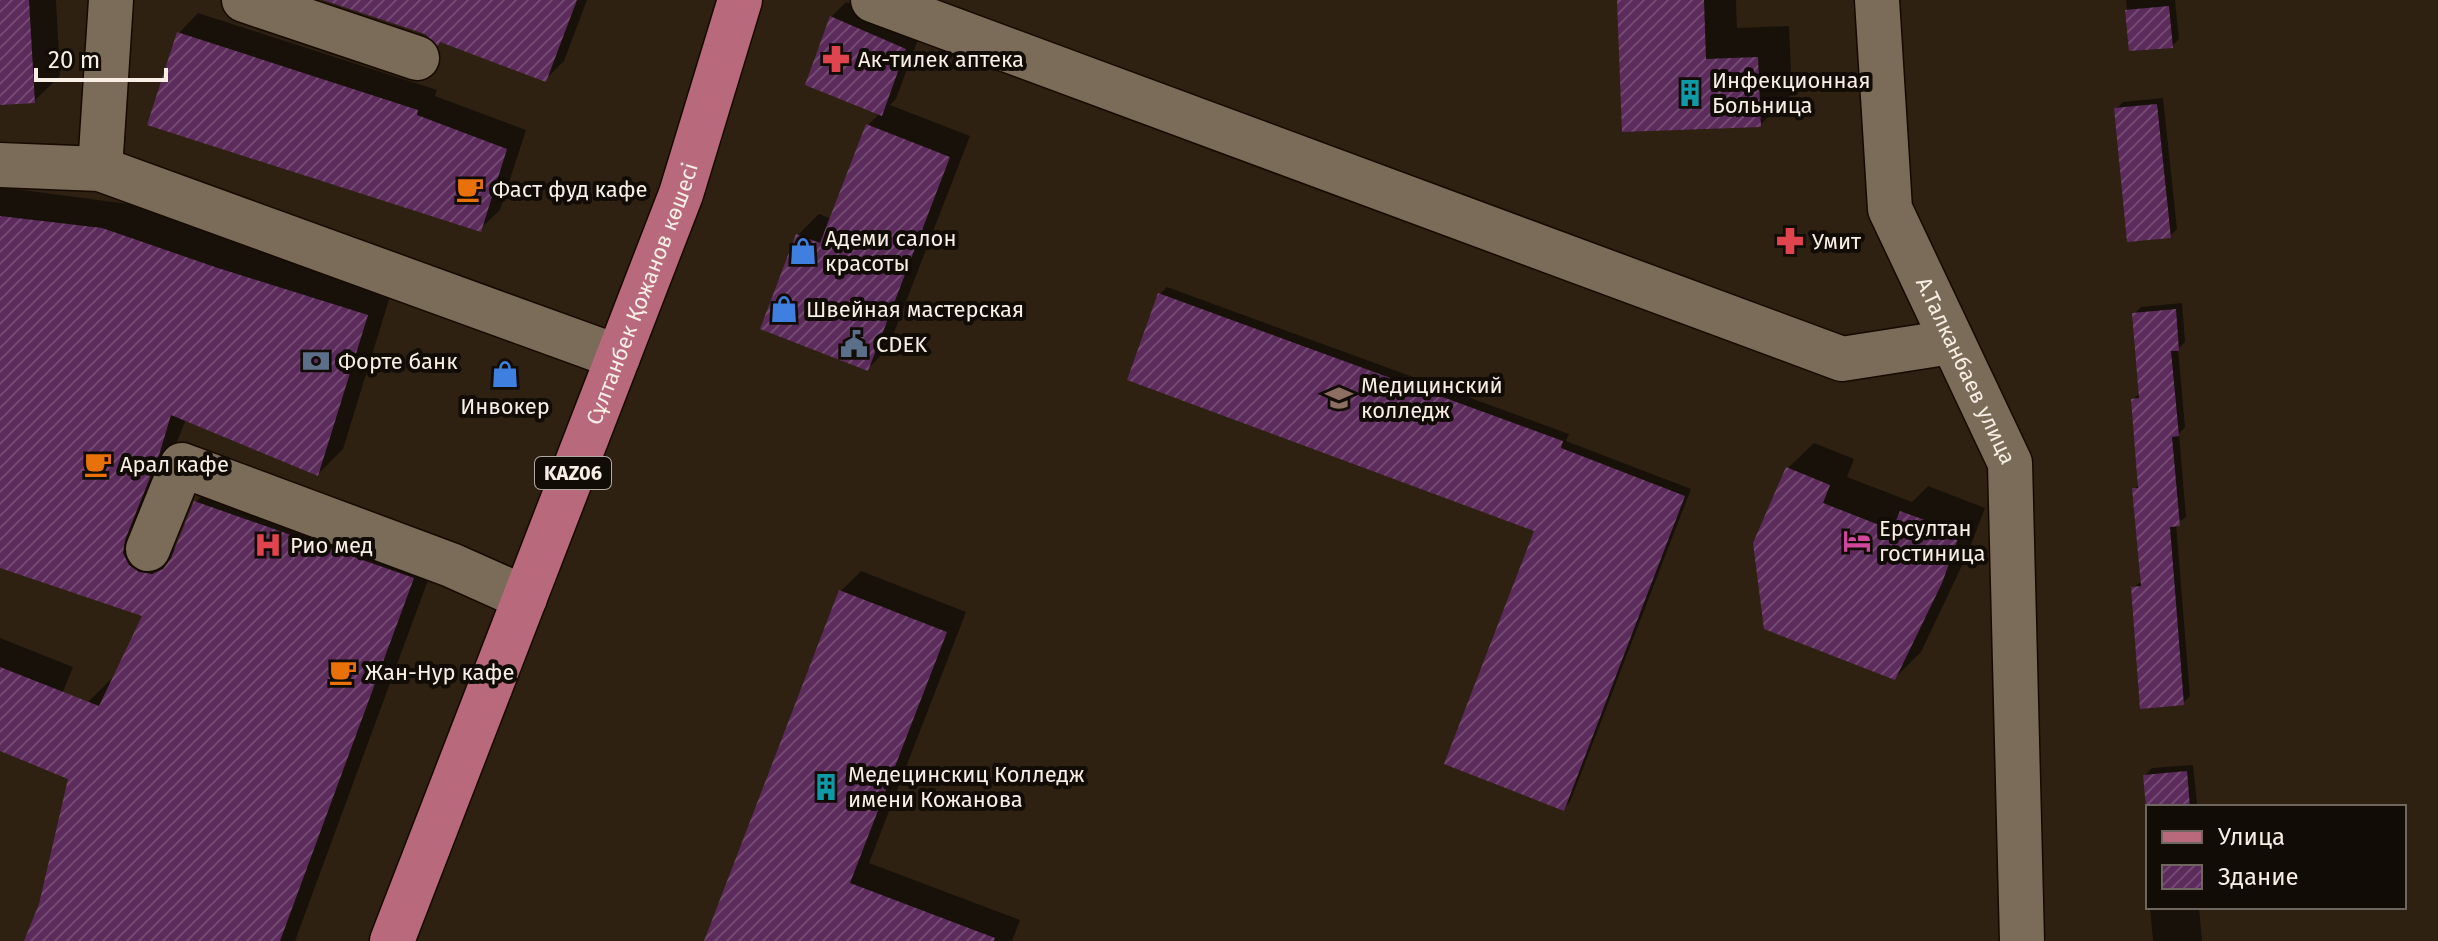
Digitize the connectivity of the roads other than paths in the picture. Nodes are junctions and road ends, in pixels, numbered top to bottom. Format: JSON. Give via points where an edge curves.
{"nodes":[{"id":1,"x":111,"y":0,"type":"edge"},
{"id":2,"x":244,"y":0,"type":"edge"},
{"id":3,"x":740,"y":0,"type":"edge"},
{"id":4,"x":873,"y":0,"type":"edge"},
{"id":5,"x":1877,"y":0,"type":"edge"},
{"id":6,"x":417,"y":58,"type":"dead end"},
{"id":7,"x":0,"y":165,"type":"edge"},
{"id":8,"x":100,"y":169,"type":"junction"},
{"id":9,"x":1951,"y":342,"type":"junction"},
{"id":10,"x":618,"y":357,"type":"junction"},
{"id":11,"x":148,"y":549,"type":"dead end"},
{"id":12,"x":525,"y":598,"type":"junction"},
{"id":13,"x":392,"y":941,"type":"edge"},
{"id":14,"x":2022,"y":941,"type":"edge"}],
"edges":[{"from":1,"to":8,"type":"street"},
{"from":2,"to":6,"type":"street"},
{"from":3,"to":10,"type":"main road","name":"Сұлтанбек Қожанов көшесі","number":"KАZ06","via":[[681,194]]},
{"from":4,"to":9,"type":"street","via":[[1842,359]]},
{"from":5,"to":9,"type":"street","name":"А.Талканбаев улица","via":[[1890,209]]},
{"from":7,"to":8,"type":"street"},
{"from":8,"to":10,"type":"street"},
{"from":9,"to":14,"type":"street","name":"А.Талканбаев улица","via":[[2010,463]]},
{"from":10,"to":12,"type":"main road","name":"Сұлтанбек Қожанов көшесі","number":"KАZ06"},
{"from":11,"to":12,"type":"street","via":[[182,465],[451,565]]},
{"from":12,"to":13,"type":"main road","name":"Сұлтанбек Қожанов көшесі","number":"KАZ06"}]}
